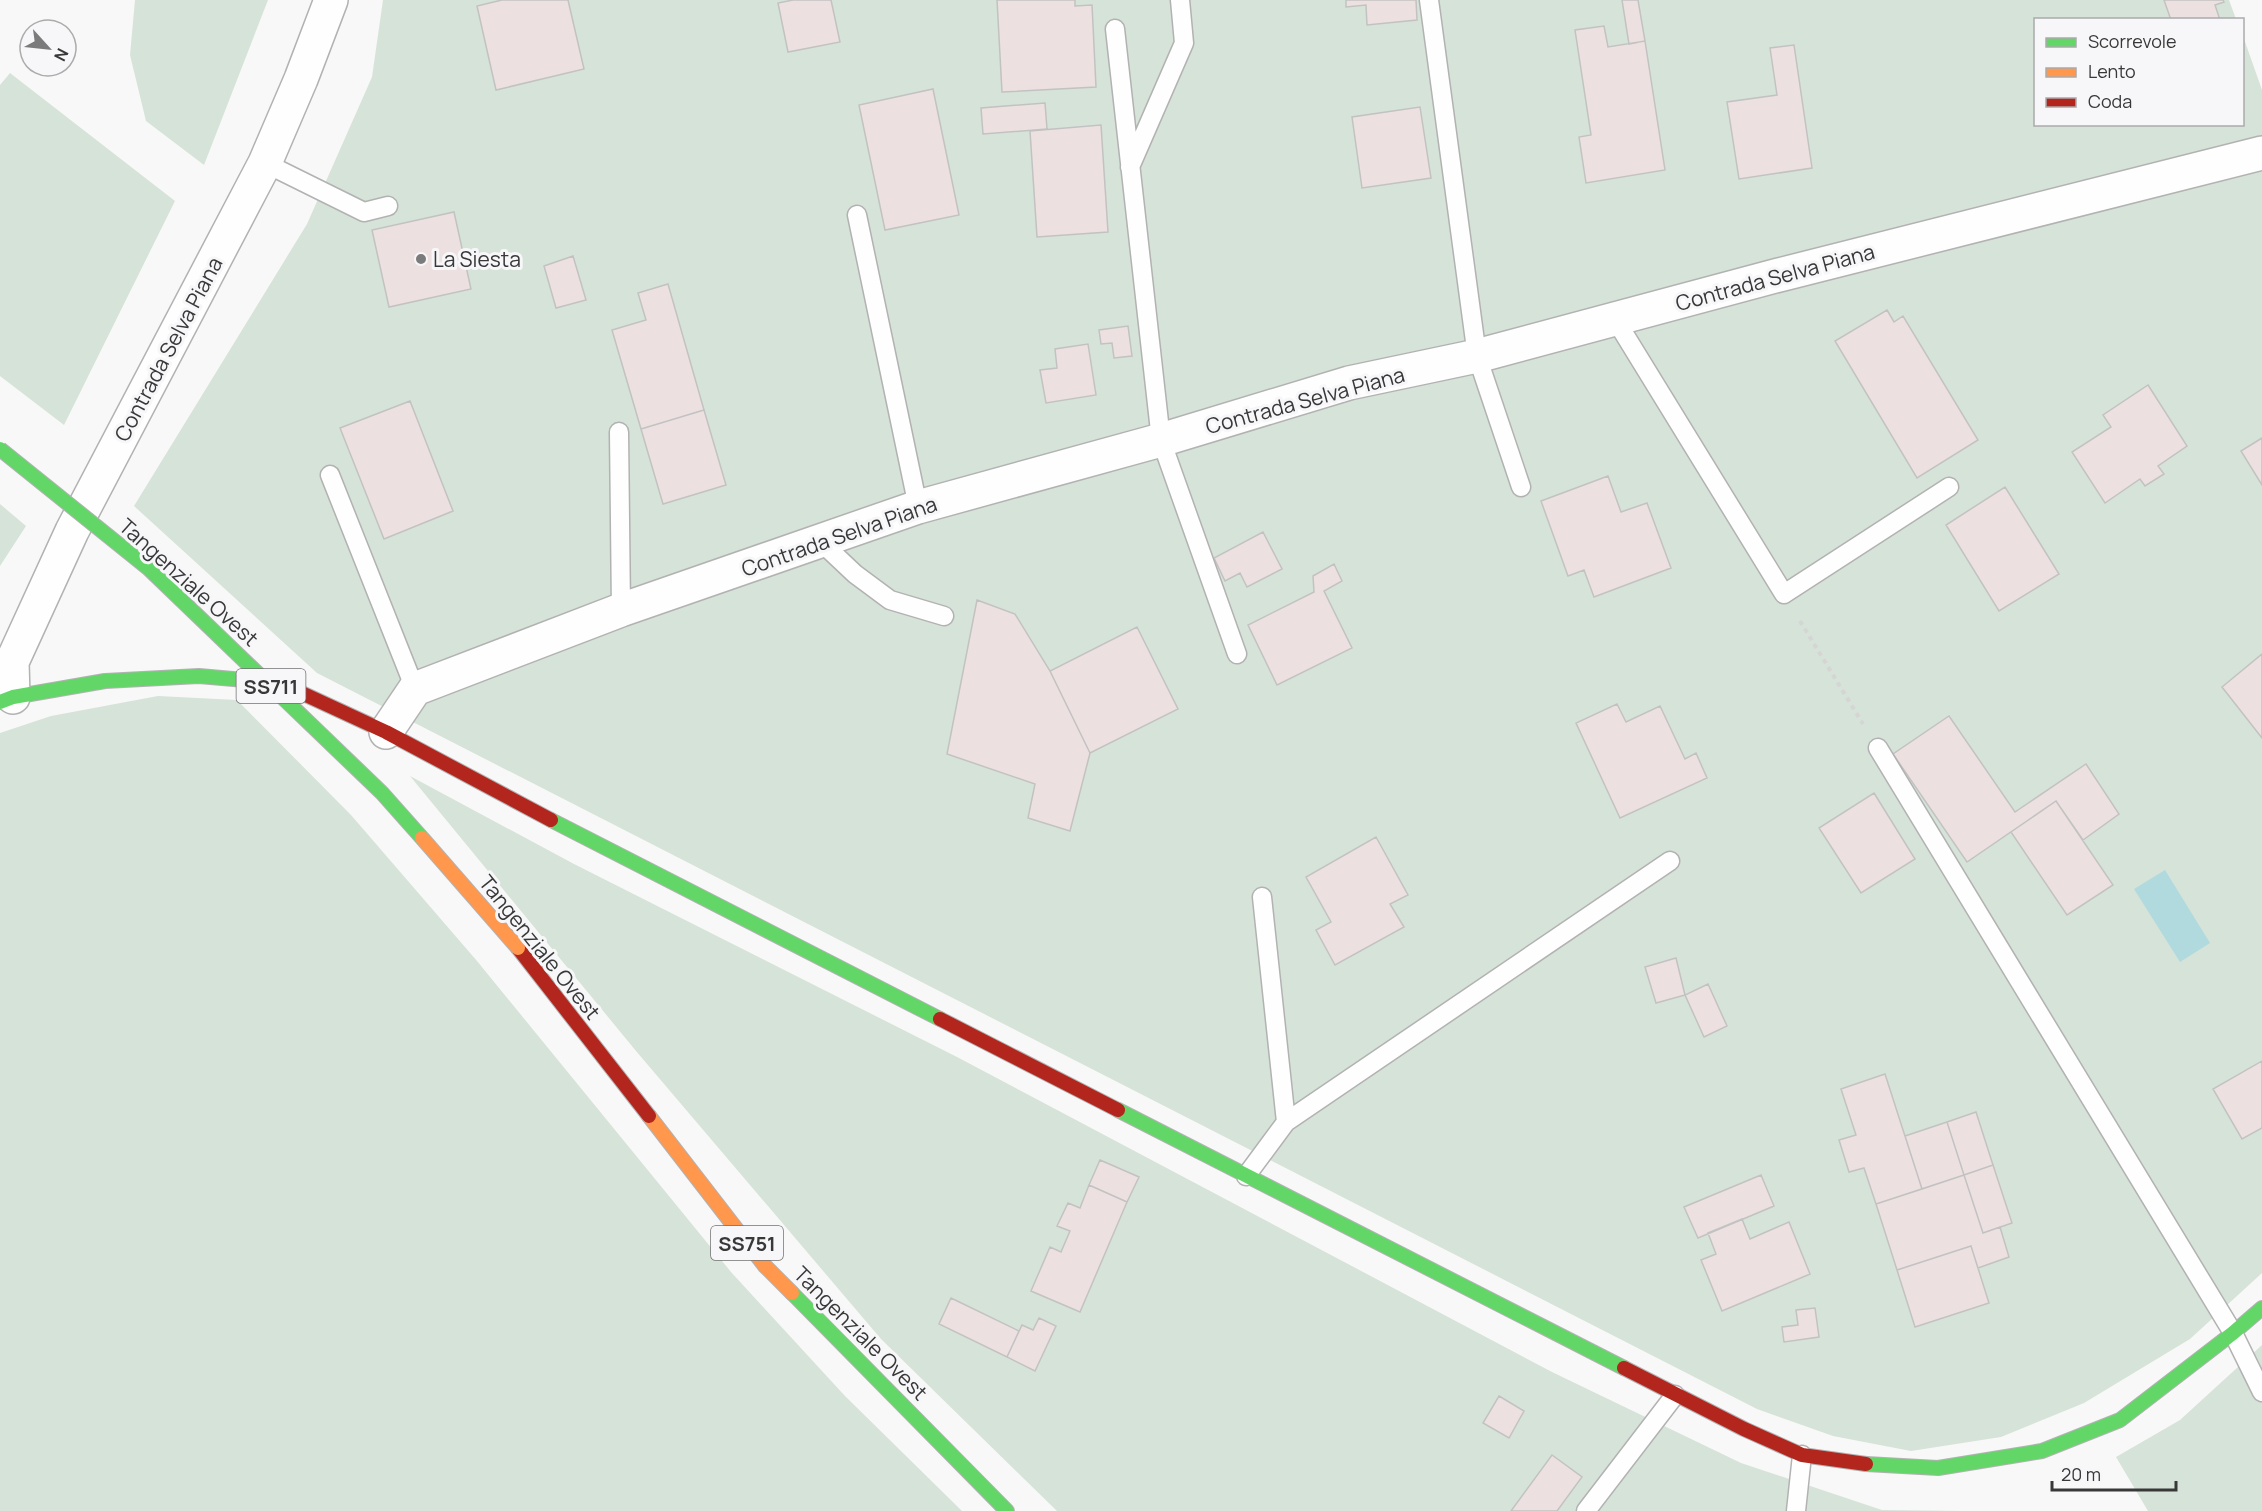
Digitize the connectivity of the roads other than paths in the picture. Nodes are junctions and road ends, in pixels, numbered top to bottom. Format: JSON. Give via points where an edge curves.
{"nodes":[{"id":1,"x":331,"y":0,"type":"edge"},
{"id":2,"x":1180,"y":0,"type":"edge"},
{"id":3,"x":1430,"y":0,"type":"edge"},
{"id":4,"x":1115,"y":29,"type":"dead end"},
{"id":5,"x":2262,"y":153,"type":"edge"},
{"id":6,"x":265,"y":163,"type":"junction"},
{"id":7,"x":1130,"y":169,"type":"junction"},
{"id":8,"x":388,"y":206,"type":"dead end"},
{"id":9,"x":857,"y":215,"type":"dead end"},
{"id":10,"x":1615,"y":319,"type":"junction"},
{"id":11,"x":1477,"y":356,"type":"junction"},
{"id":12,"x":619,"y":432,"type":"dead end"},
{"id":13,"x":1161,"y":440,"type":"junction"},
{"id":14,"x":0,"y":449,"type":"edge"},
{"id":15,"x":330,"y":475,"type":"dead end"},
{"id":16,"x":1521,"y":487,"type":"dead end"},
{"id":17,"x":1949,"y":488,"type":"dead end"},
{"id":18,"x":918,"y":507,"type":"junction"},
{"id":19,"x":820,"y":541,"type":"junction"},
{"id":20,"x":621,"y":610,"type":"junction"},
{"id":21,"x":944,"y":616,"type":"dead end"},
{"id":22,"x":1237,"y":654,"type":"dead end"},
{"id":23,"x":6,"y":659,"type":"edge"},
{"id":24,"x":415,"y":689,"type":"junction"},
{"id":25,"x":6,"y":699,"type":"edge"},
{"id":26,"x":386,"y":732,"type":"junction"},
{"id":27,"x":1878,"y":748,"type":"road end"},
{"id":28,"x":1670,"y":861,"type":"dead end"},
{"id":29,"x":1262,"y":897,"type":"dead end"},
{"id":30,"x":518,"y":948,"type":"joint"},
{"id":31,"x":1286,"y":1122,"type":"junction"},
{"id":32,"x":1246,"y":1176,"type":"junction"},
{"id":33,"x":2262,"y":1308,"type":"edge"},
{"id":34,"x":2233,"y":1333,"type":"junction"},
{"id":35,"x":2262,"y":1392,"type":"edge"},
{"id":36,"x":1676,"y":1395,"type":"junction"},
{"id":37,"x":1802,"y":1455,"type":"junction"},
{"id":38,"x":1008,"y":1511,"type":"edge"},
{"id":39,"x":1586,"y":1511,"type":"edge"},
{"id":40,"x":1796,"y":1511,"type":"edge"}],
"edges":[{"from":1,"to":6,"type":"street","name":"Contrada Selva Piana"},
{"from":2,"to":7,"type":"lane","via":[[1184,43]]},
{"from":3,"to":11,"type":"lane"},
{"from":4,"to":7,"type":"lane"},
{"from":5,"to":10,"type":"street","name":"Contrada Selva Piana"},
{"from":6,"to":8,"type":"lane","via":[[364,212]]},
{"from":6,"to":23,"type":"street","name":"Contrada Selva Piana"},
{"from":7,"to":13,"type":"lane"},
{"from":9,"to":18,"type":"lane"},
{"from":10,"to":11,"type":"street","name":"Contrada Selva Piana"},
{"from":10,"to":17,"type":"lane","via":[[1784,594]]},
{"from":11,"to":13,"type":"street","name":"Contrada Selva Piana","via":[[1349,383]]},
{"from":11,"to":16,"type":"lane"},
{"from":12,"to":20,"type":"lane"},
{"from":13,"to":18,"type":"street","name":"Contrada Selva Piana"},
{"from":13,"to":22,"type":"lane"},
{"from":14,"to":30,"type":"main road","name":"Tangenziale Ovest","number":"SS711","bridge":true,"via":[[148,568],[382,793]]},
{"from":15,"to":24,"type":"lane"},
{"from":18,"to":19,"type":"street","name":"Contrada Selva Piana"},
{"from":19,"to":20,"type":"street","name":"Contrada Selva Piana"},
{"from":19,"to":21,"type":"lane","via":[[890,600]]},
{"from":20,"to":24,"type":"street","name":"Contrada Selva Piana"},
{"from":23,"to":25,"type":"street","name":"Contrada Selva Piana"},
{"from":24,"to":26,"type":"street"},
{"from":25,"to":26,"type":"main road","via":[[105,681],[200,676],[284,683]]},
{"from":26,"to":32,"type":"main road","via":[[608,850]]},
{"from":27,"to":34,"type":"lane"},
{"from":28,"to":31,"type":"lane"},
{"from":29,"to":31,"type":"lane"},
{"from":30,"to":38,"type":"main road","name":"Tangenziale Ovest","number":"SS751","via":[[765,1266]]},
{"from":31,"to":32,"type":"lane"},
{"from":32,"to":36,"type":"main road"},
{"from":33,"to":34,"type":"main road"},
{"from":34,"to":35,"type":"lane"},
{"from":34,"to":37,"type":"main road","via":[[2120,1420],[2042,1451],[1938,1468],[1854,1463]]},
{"from":36,"to":37,"type":"main road"},
{"from":36,"to":39,"type":"lane"},
{"from":37,"to":40,"type":"lane"}]}
